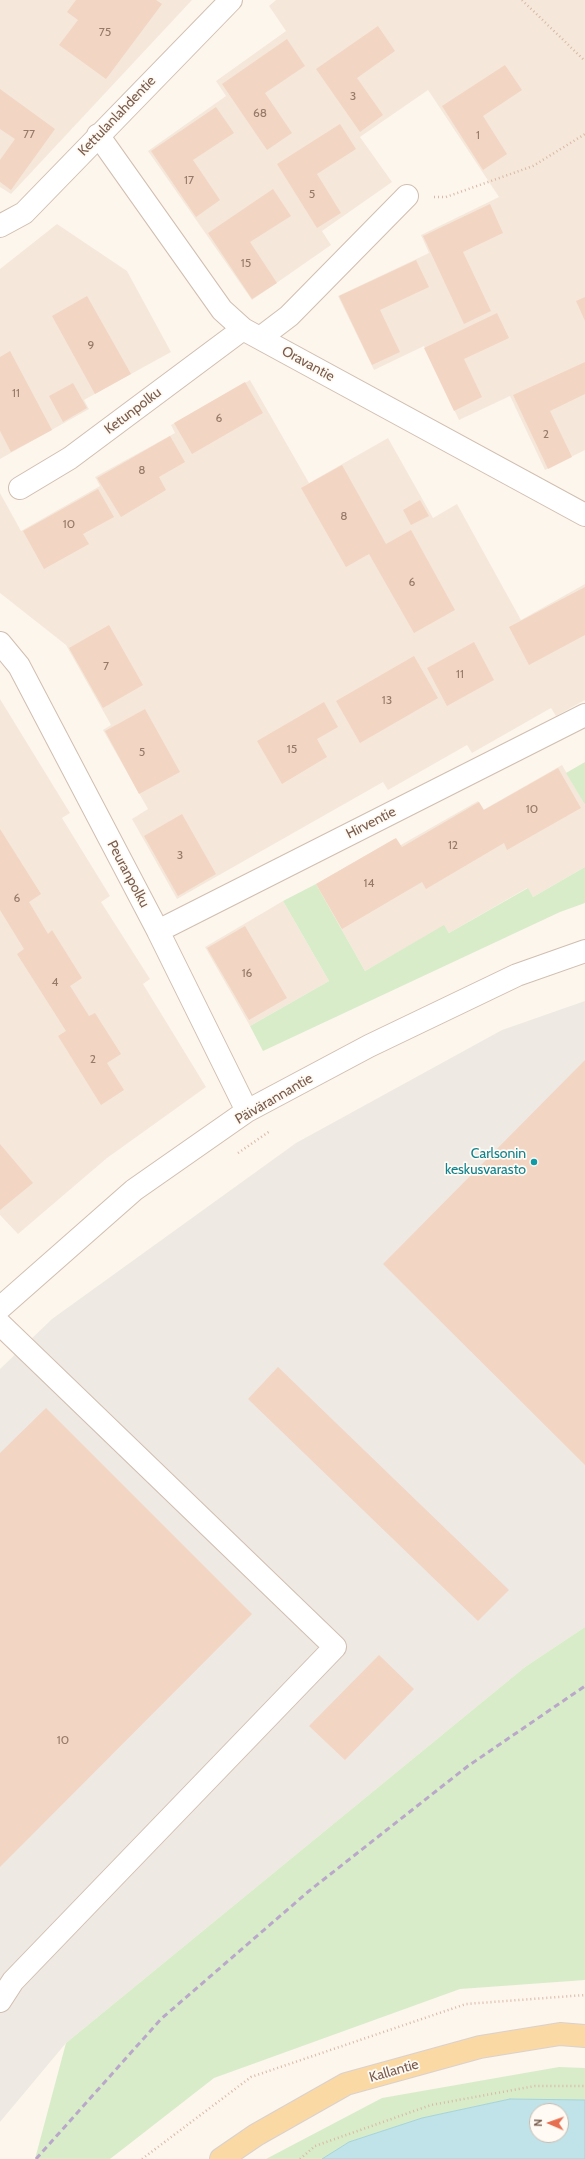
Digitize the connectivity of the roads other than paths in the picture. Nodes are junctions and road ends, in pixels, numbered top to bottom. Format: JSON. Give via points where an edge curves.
{"nodes":[{"id":1,"x":231,"y":0,"type":"edge"},
{"id":2,"x":98,"y":135,"type":"junction"},
{"id":3,"x":407,"y":196,"type":"road end"},
{"id":4,"x":0,"y":226,"type":"edge"},
{"id":5,"x":251,"y":333,"type":"junction"},
{"id":6,"x":20,"y":488,"type":"dead end"},
{"id":7,"x":584,"y":513,"type":"edge"},
{"id":8,"x":0,"y":643,"type":"edge"},
{"id":9,"x":585,"y":715,"type":"edge"},
{"id":10,"x":158,"y":931,"type":"junction"},
{"id":11,"x":585,"y":951,"type":"edge"},
{"id":12,"x":247,"y":1111,"type":"junction"},
{"id":13,"x":3,"y":1297,"type":"edge"},
{"id":14,"x":0,"y":1324,"type":"edge"},
{"id":15,"x":0,"y":2001,"type":"edge"},
{"id":16,"x":585,"y":2036,"type":"edge"},
{"id":17,"x":221,"y":2159,"type":"edge"}],
"edges":[{"from":1,"to":2,"type":"street","name":"Kettulanlahdentie"},
{"from":2,"to":4,"type":"street","name":"Kettulanlahdentie","via":[[24,213]]},
{"from":2,"to":5,"type":"street","name":"Oravantie","via":[[222,310]]},
{"from":3,"to":5,"type":"street","name":"Ketunpolku","via":[[289,316]]},
{"from":5,"to":6,"type":"street","name":"Ketunpolku","via":[[70,458]]},
{"from":5,"to":7,"type":"street","name":"Oravantie"},
{"from":8,"to":10,"type":"street","name":"Peuranpolku","via":[[19,666]]},
{"from":9,"to":10,"type":"street","name":"Hirventie"},
{"from":10,"to":12,"type":"street","name":"Peuranpolku"},
{"from":11,"to":12,"type":"street","name":"Päivärannantie","via":[[517,975],[369,1046]]},
{"from":12,"to":13,"type":"street","name":"Päivärannantie","via":[[134,1190]]},
{"from":14,"to":15,"type":"street","via":[[335,1647],[13,1981]]},
{"from":16,"to":17,"type":"main road","name":"Kallantie","via":[[560,2034],[480,2047],[346,2084],[256,2135]]}]}
